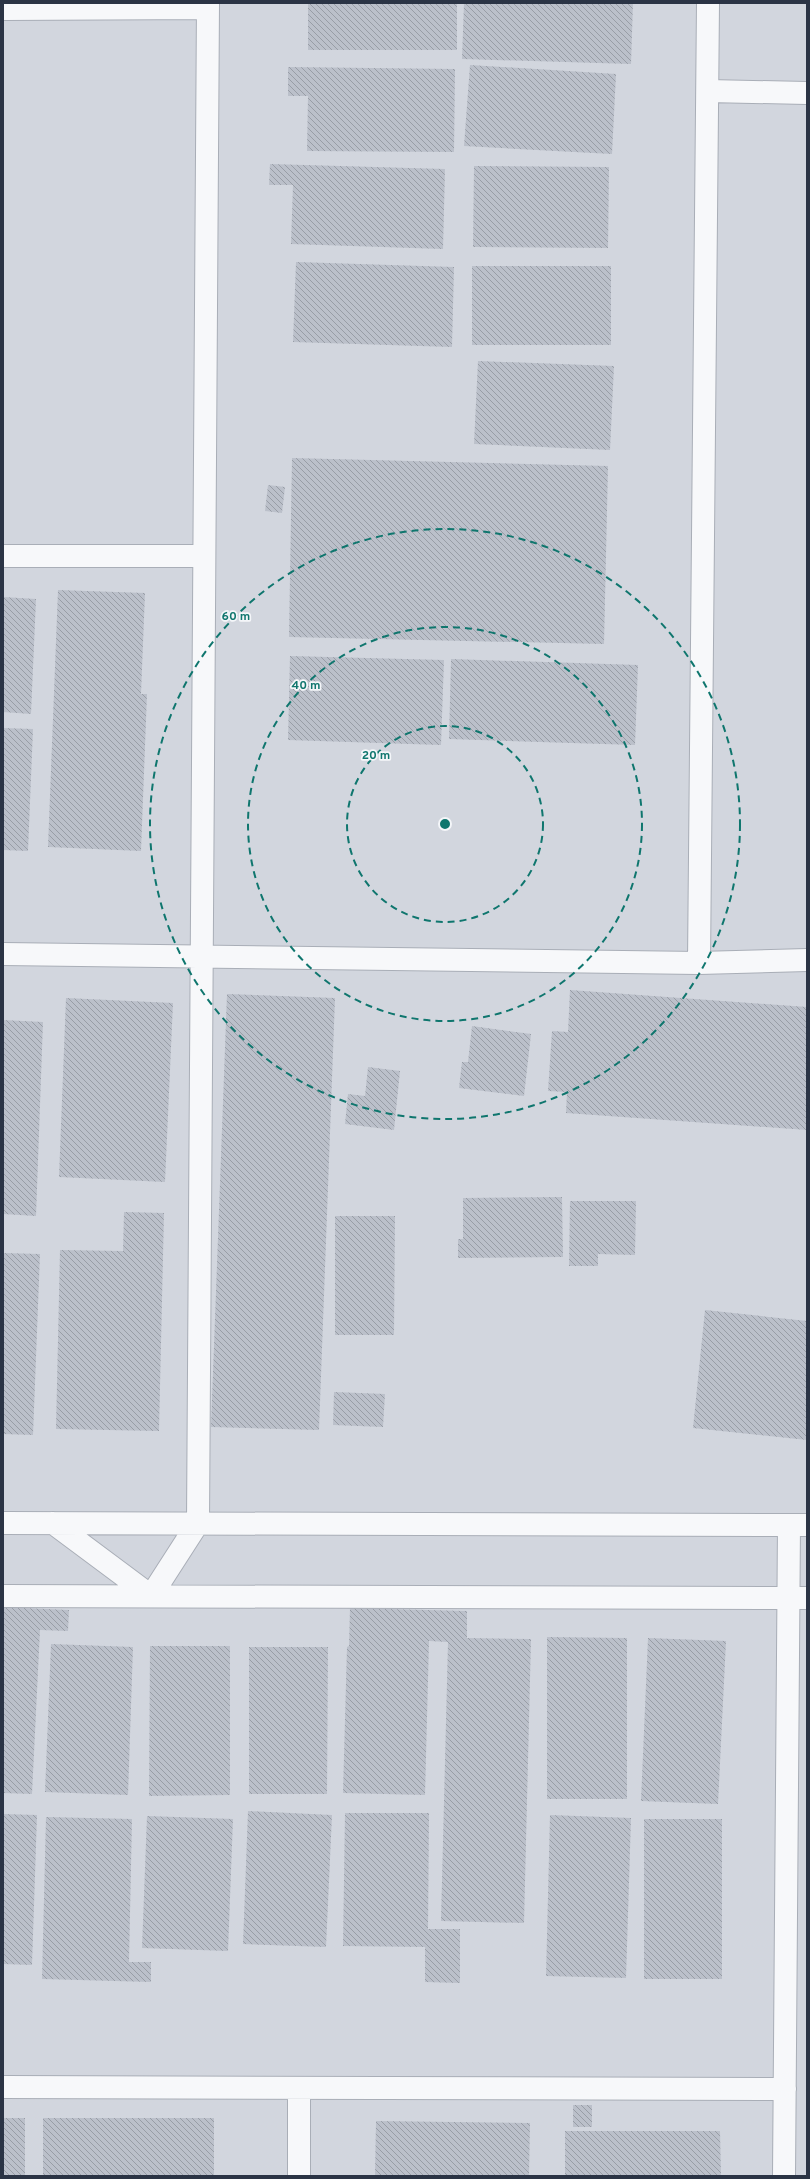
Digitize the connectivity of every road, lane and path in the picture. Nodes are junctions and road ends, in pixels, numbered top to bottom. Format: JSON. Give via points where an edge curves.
{"nodes":[{"id":1,"x":708,"y":3,"type":"edge"},
{"id":2,"x":208,"y":6,"type":"edge"},
{"id":3,"x":3,"y":9,"type":"edge"},
{"id":4,"x":708,"y":91,"type":"junction"},
{"id":5,"x":807,"y":93,"type":"edge"},
{"id":6,"x":3,"y":556,"type":"edge"},
{"id":7,"x":204,"y":556,"type":"junction"},
{"id":8,"x":3,"y":954,"type":"edge"},
{"id":9,"x":201,"y":956,"type":"junction"},
{"id":10,"x":807,"y":960,"type":"edge"},
{"id":11,"x":699,"y":963,"type":"junction"},
{"id":12,"x":3,"y":1523,"type":"edge"},
{"id":13,"x":53,"y":1523,"type":"junction"},
{"id":14,"x":198,"y":1523,"type":"junction"},
{"id":15,"x":798,"y":1525,"type":"edge"},
{"id":16,"x":807,"y":1584,"type":"edge"},
{"id":17,"x":3,"y":1596,"type":"edge"},
{"id":18,"x":150,"y":1596,"type":"junction"},
{"id":19,"x":798,"y":1598,"type":"edge"},
{"id":20,"x":3,"y":2087,"type":"edge"},
{"id":21,"x":299,"y":2088,"type":"junction"},
{"id":22,"x":785,"y":2089,"type":"junction"},
{"id":23,"x":299,"y":2176,"type":"edge"},
{"id":24,"x":784,"y":2176,"type":"edge"}],
"edges":[{"from":1,"to":4,"type":"street"},
{"from":2,"to":3,"type":"street"},
{"from":2,"to":7,"type":"street"},
{"from":4,"to":5,"type":"street"},
{"from":4,"to":11,"type":"street"},
{"from":6,"to":7,"type":"street"},
{"from":7,"to":9,"type":"street"},
{"from":8,"to":9,"type":"street"},
{"from":9,"to":11,"type":"street"},
{"from":9,"to":14,"type":"street"},
{"from":10,"to":11,"type":"street"},
{"from":12,"to":13,"type":"street"},
{"from":13,"to":14,"type":"street"},
{"from":13,"to":18,"type":"street"},
{"from":14,"to":15,"type":"street"},
{"from":14,"to":18,"type":"street"},
{"from":15,"to":19,"type":"street"},
{"from":16,"to":19,"type":"street"},
{"from":17,"to":18,"type":"street"},
{"from":18,"to":19,"type":"street"},
{"from":19,"to":22,"type":"street"},
{"from":20,"to":21,"type":"street"},
{"from":21,"to":22,"type":"street"},
{"from":21,"to":23,"type":"street"},
{"from":22,"to":24,"type":"street"}]}
